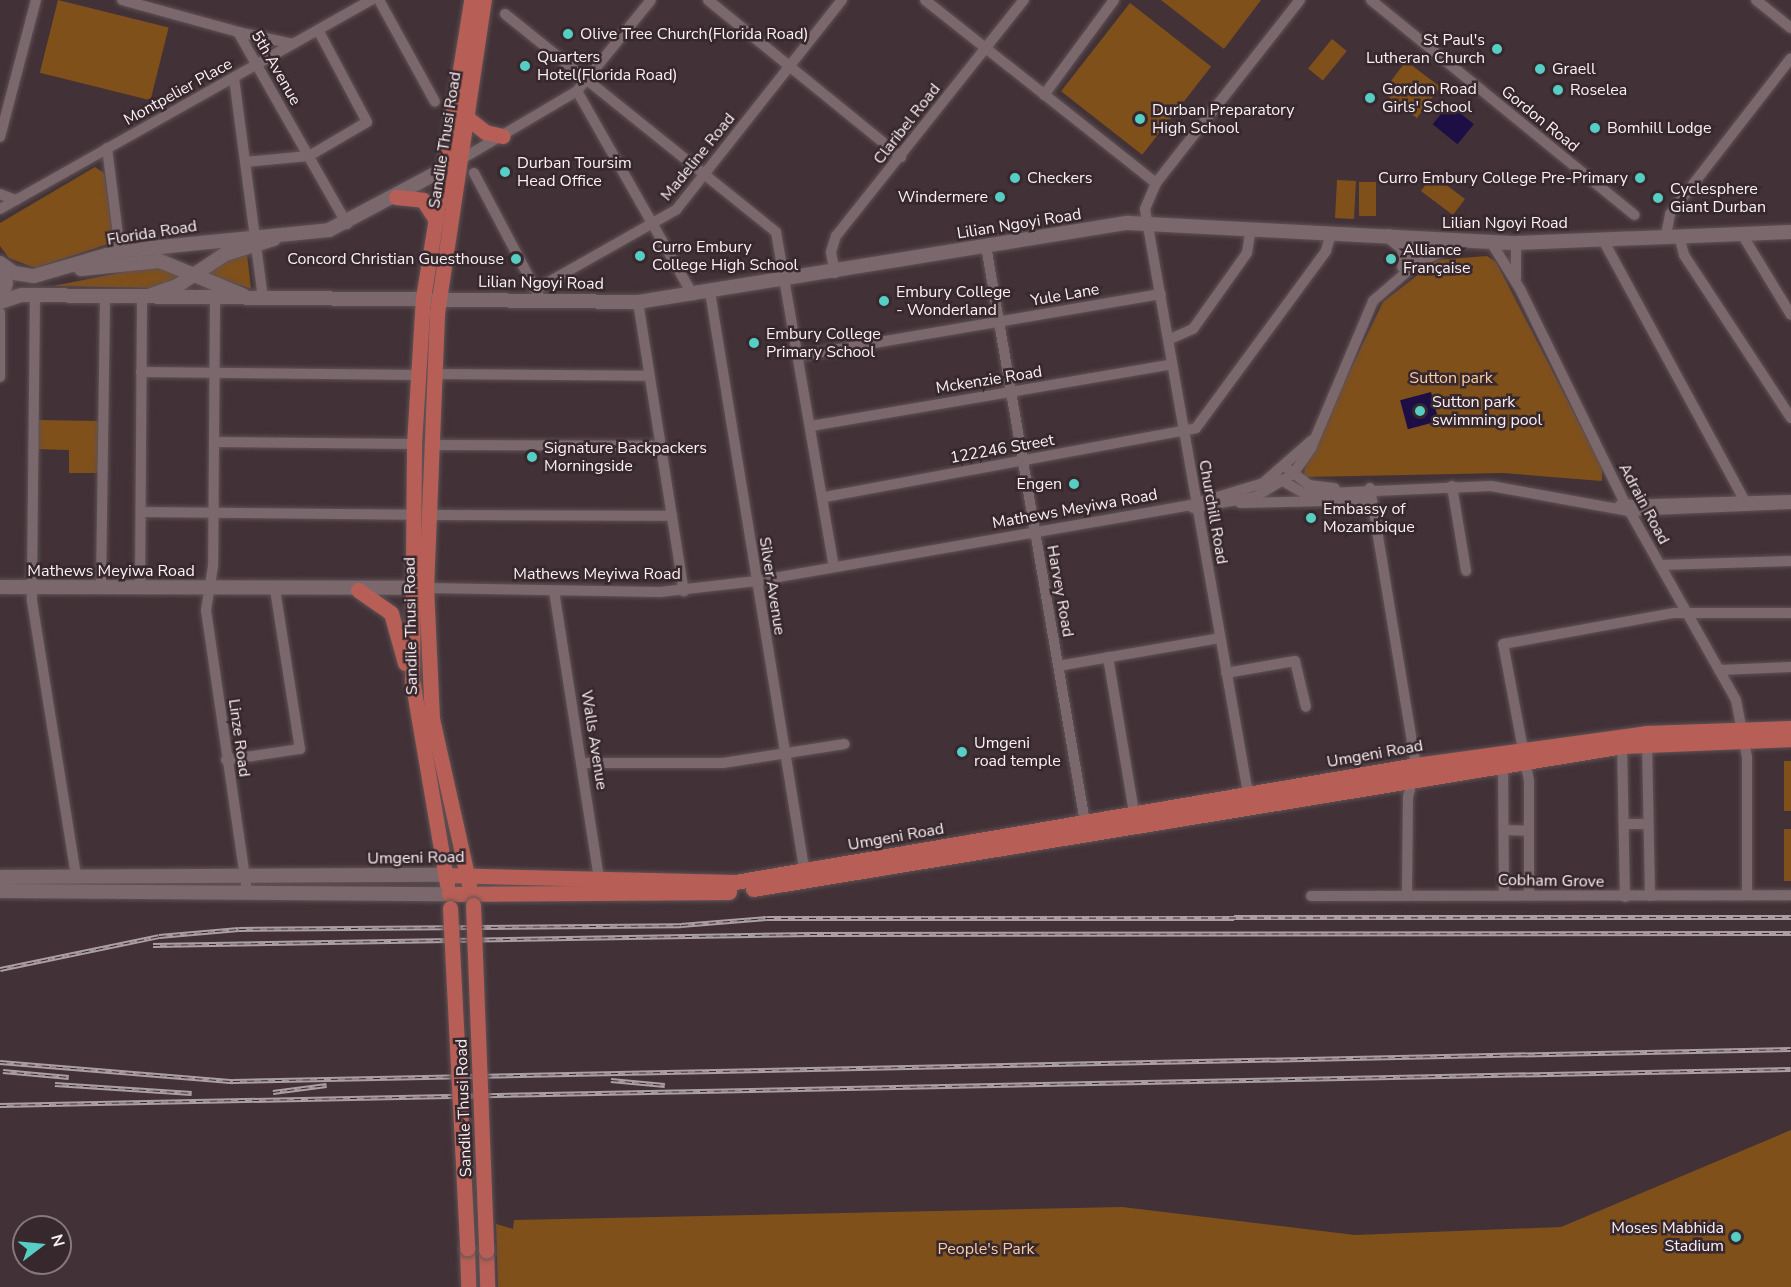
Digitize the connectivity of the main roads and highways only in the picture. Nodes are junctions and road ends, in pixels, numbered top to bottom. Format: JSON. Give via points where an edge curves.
{"nodes":[{"id":1,"x":471,"y":0,"type":"edge"},
{"id":2,"x":484,"y":0,"type":"edge"},
{"id":3,"x":466,"y":117,"type":"junction"},
{"id":4,"x":503,"y":136,"type":"road end"},
{"id":5,"x":396,"y":197,"type":"road end"},
{"id":6,"x":436,"y":220,"type":"junction"},
{"id":7,"x":421,"y":515,"type":"junction"},
{"id":8,"x":419,"y":588,"type":"junction"},
{"id":9,"x":358,"y":590,"type":"road end"},
{"id":10,"x":412,"y":680,"type":"junction"},
{"id":11,"x":1791,"y":728,"type":"edge"},
{"id":12,"x":1746,"y":736,"type":"junction"},
{"id":13,"x":1791,"y":739,"type":"edge"},
{"id":14,"x":445,"y":875,"type":"junction"},
{"id":15,"x":467,"y":875,"type":"junction"},
{"id":16,"x":600,"y":888,"type":"junction"},
{"id":17,"x":472,"y":900,"type":"junction"},
{"id":18,"x":449,"y":901,"type":"junction"},
{"id":19,"x":468,"y":1287,"type":"edge"},
{"id":20,"x":487,"y":1287,"type":"edge"}],
"edges":[{"from":1,"to":6,"type":"main road","name":"Sandile Thusi Road"},
{"from":2,"to":3,"type":"main road","name":"Sandile Thusi Road"},
{"from":3,"to":4,"type":"main road","via":[[485,132]]},
{"from":3,"to":7,"type":"main road","name":"Sandile Thusi Road","via":[[439,298],[431,445]]},
{"from":5,"to":6,"type":"main road","via":[[423,200]]},
{"from":6,"to":7,"type":"main road","name":"Sandile Thusi Road","via":[[423,298],[414,444]]},
{"from":7,"to":8,"type":"main road","name":"Sandile Thusi Road"},
{"from":8,"to":10,"type":"main road","name":"Sandile Thusi Road"},
{"from":8,"to":15,"type":"main road","name":"Sandile Thusi Road","via":[[432,719]]},
{"from":9,"to":10,"type":"main road","via":[[391,613]]},
{"from":10,"to":14,"type":"main road","name":"Sandile Thusi Road"},
{"from":11,"to":12,"type":"main road","name":"Umgeni Road"},
{"from":12,"to":13,"type":"main road","name":"Umgeni Road"},
{"from":12,"to":16,"type":"main road","name":"Umgeni Road","via":[[1647,738],[1416,772],[712,894]]},
{"from":14,"to":15,"type":"main road","name":"Umgeni Road"},
{"from":14,"to":18,"type":"main road","name":"Sandile Thusi Road"},
{"from":15,"to":16,"type":"main road","name":"Umgeni Road"},
{"from":15,"to":17,"type":"main road","name":"Sandile Thusi Road"},
{"from":16,"to":17,"type":"main road","name":"Umgeni Road"},
{"from":17,"to":18,"type":"main road","name":"Umgeni Road"},
{"from":17,"to":20,"type":"main road","name":"Sandile Thusi Road","bridge":true},
{"from":18,"to":19,"type":"main road","name":"Sandile Thusi Road","bridge":true}]}
